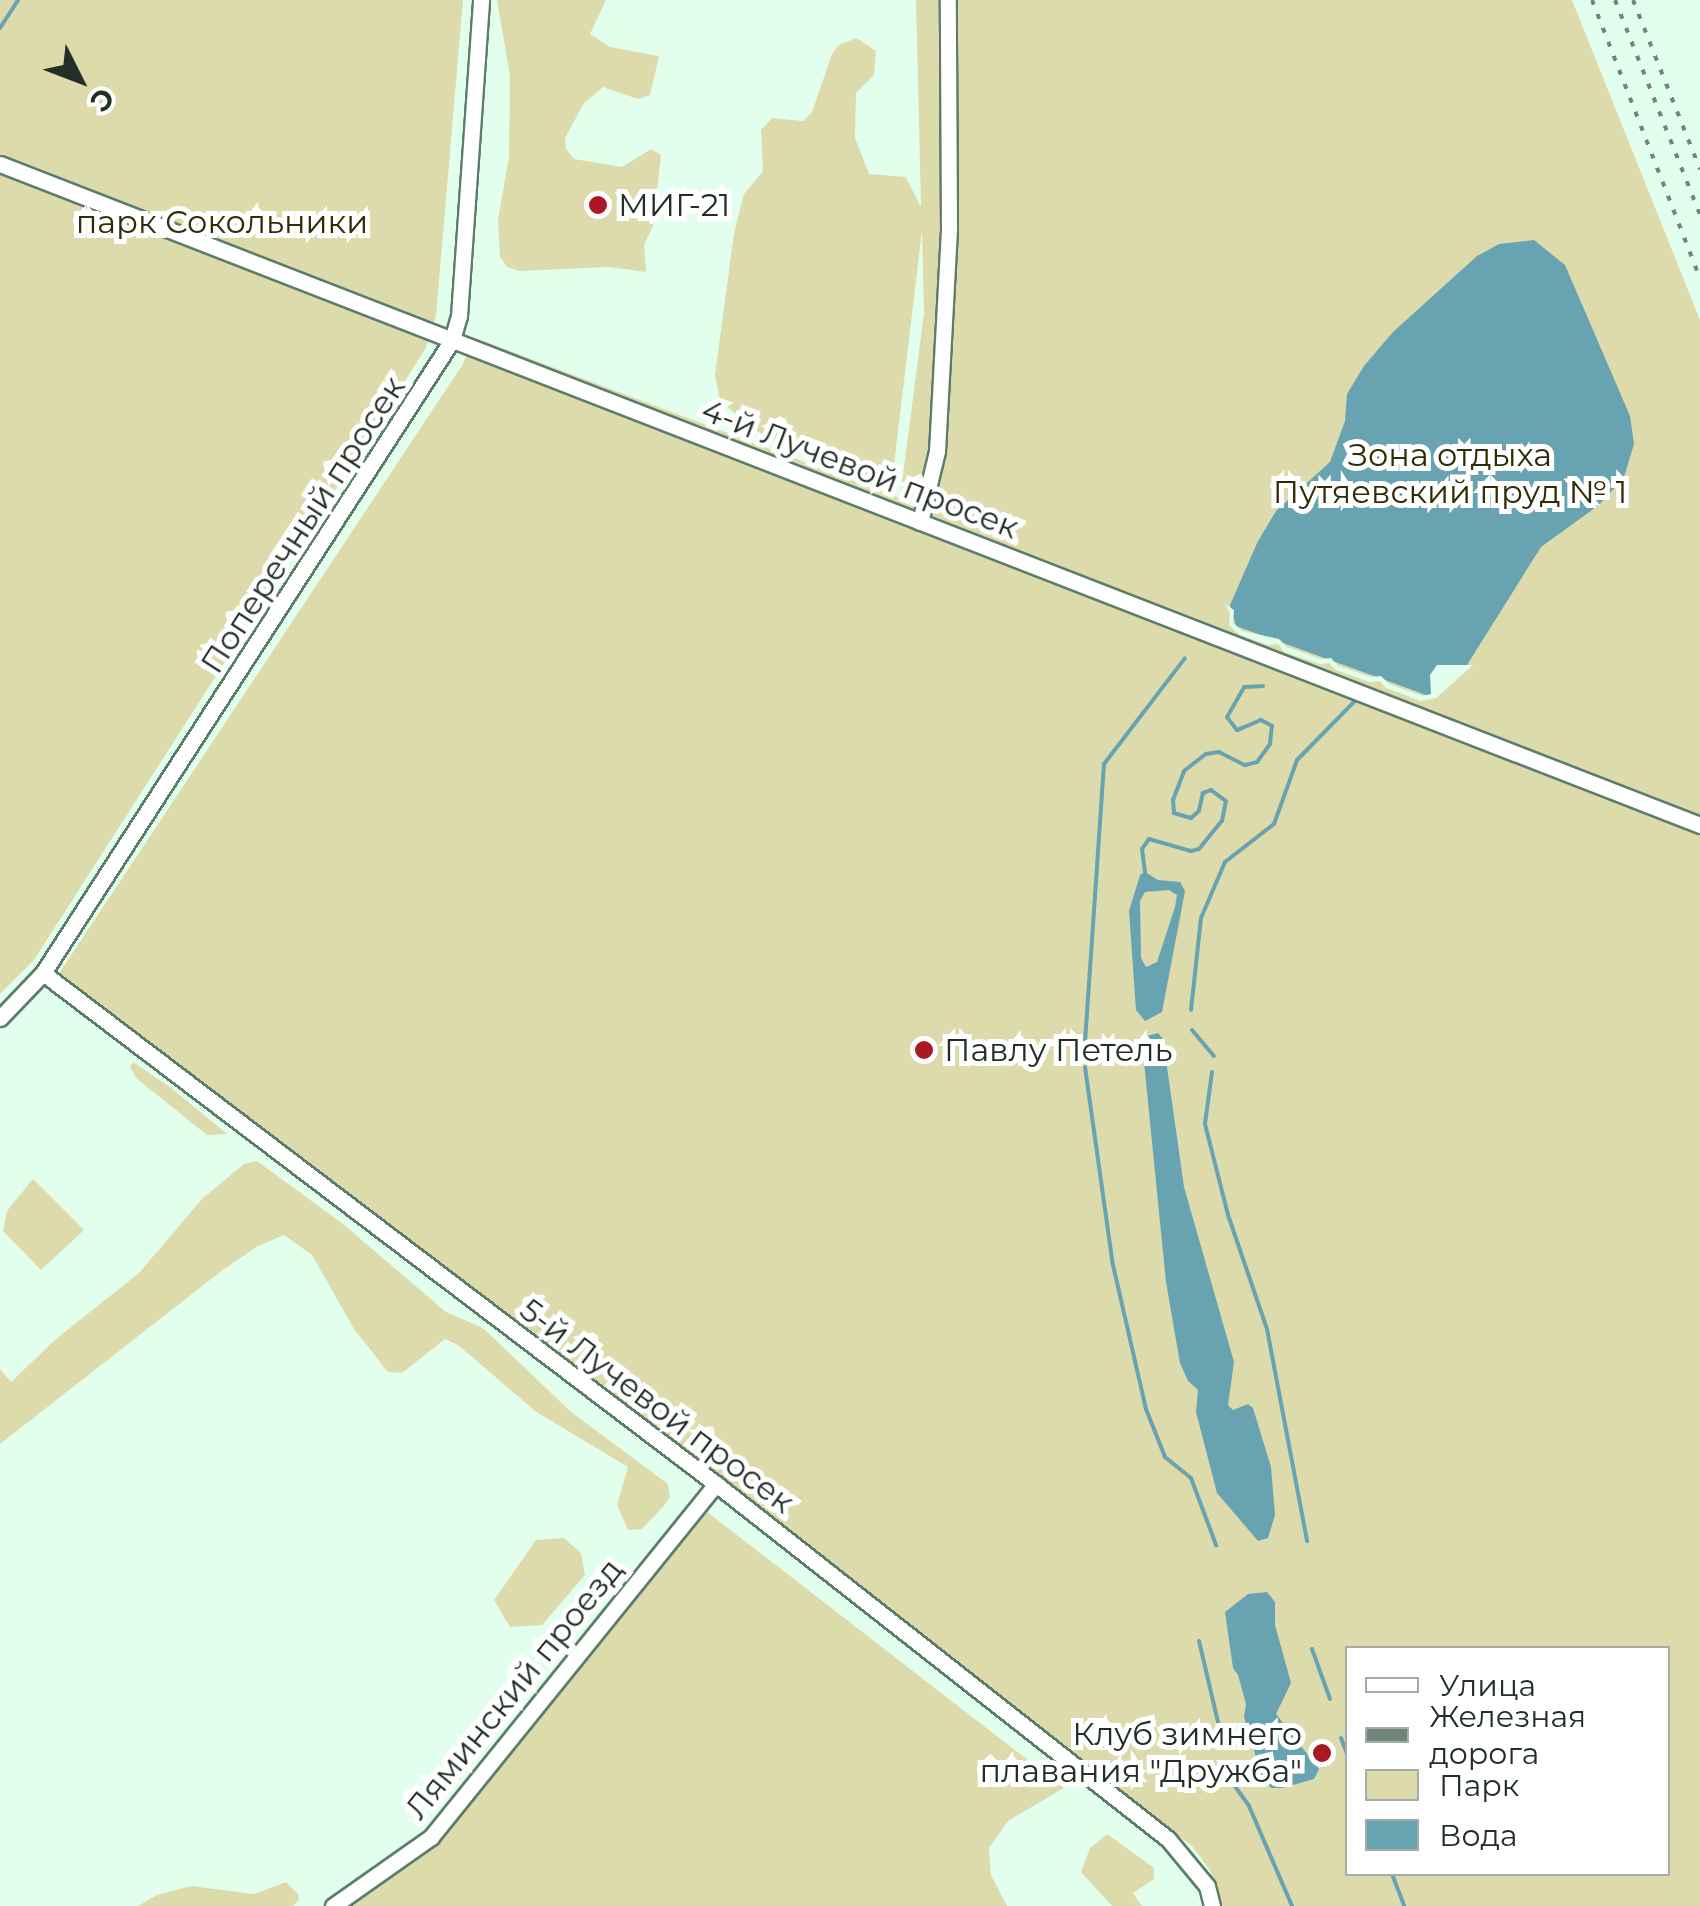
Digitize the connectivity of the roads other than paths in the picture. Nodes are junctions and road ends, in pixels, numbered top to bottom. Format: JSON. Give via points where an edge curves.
{"nodes":[{"id":1,"x":481,"y":0,"type":"edge"},
{"id":2,"x":948,"y":0,"type":"edge"},
{"id":3,"x":0,"y":164,"type":"edge"},
{"id":4,"x":452,"y":340,"type":"junction"},
{"id":5,"x":920,"y":522,"type":"junction"},
{"id":6,"x":1700,"y":826,"type":"edge"},
{"id":7,"x":44,"y":973,"type":"junction"},
{"id":8,"x":0,"y":1018,"type":"edge"},
{"id":9,"x":716,"y":1484,"type":"junction"},
{"id":10,"x":333,"y":1906,"type":"edge"},
{"id":11,"x":1212,"y":1906,"type":"edge"}],
"edges":[{"from":1,"to":4,"type":"street","name":"Поперечный просек"},
{"from":2,"to":5,"type":"street","via":[[948,246],[937,451]]},
{"from":3,"to":4,"type":"street","name":"4-й Лучевой просек"},
{"from":4,"to":5,"type":"street","name":"4-й Лучевой просек"},
{"from":4,"to":7,"type":"street","name":"Поперечный просек"},
{"from":5,"to":6,"type":"street","name":"4-й Лучевой просек"},
{"from":7,"to":8,"type":"street","name":"Поперечный просек"},
{"from":7,"to":9,"type":"street","name":"5-й Лучевой просек"},
{"from":9,"to":10,"type":"street","name":"Ляминский проезд","via":[[439,1828]]},
{"from":9,"to":11,"type":"street","name":"5-й Лучевой просек","via":[[1168,1839],[1207,1886]]}]}
